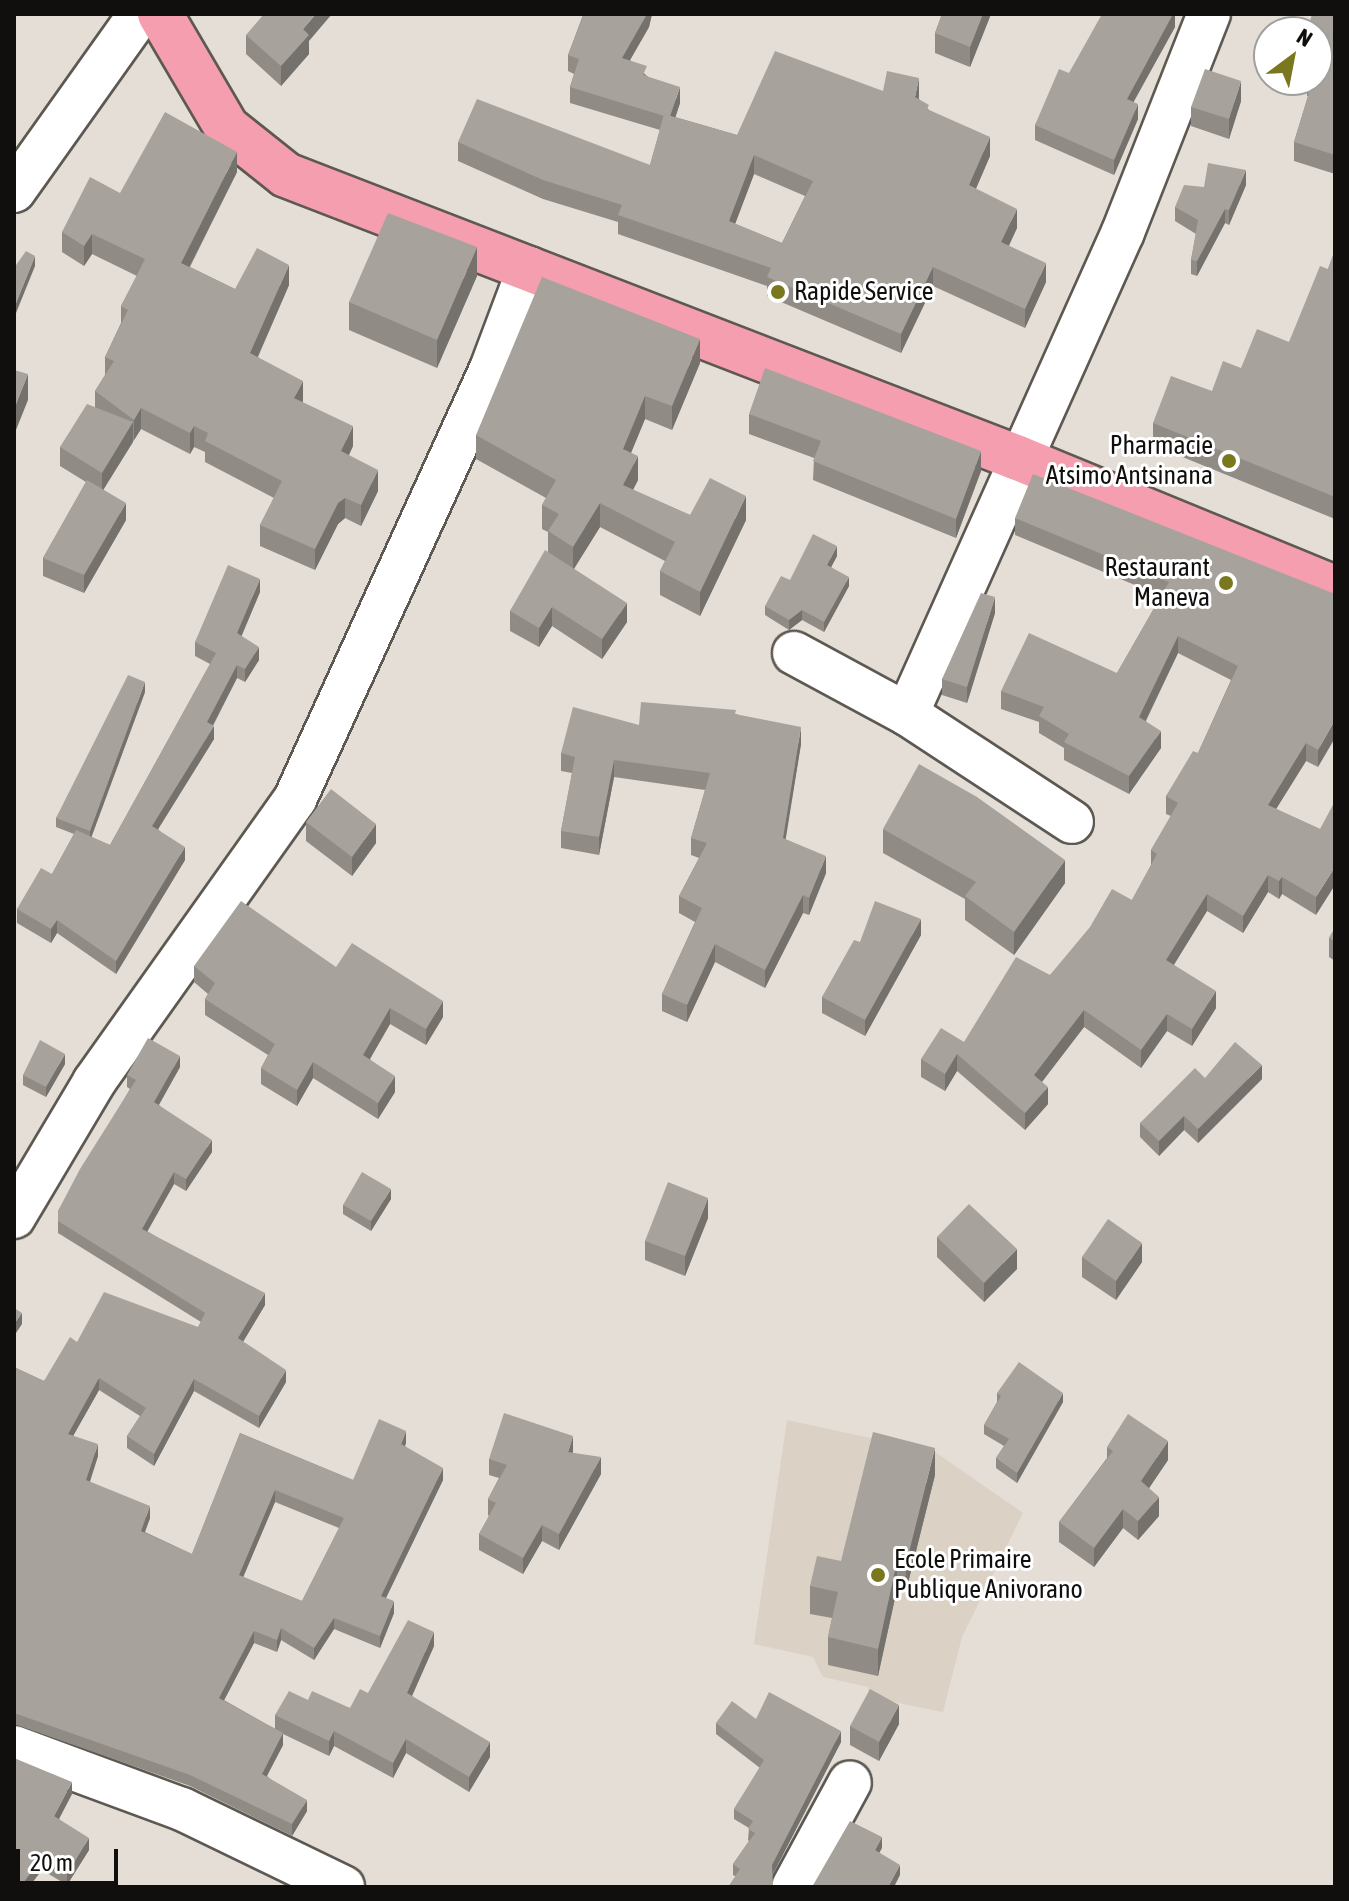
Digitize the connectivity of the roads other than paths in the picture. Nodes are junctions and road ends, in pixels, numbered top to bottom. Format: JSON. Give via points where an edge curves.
{"nodes":[{"id":1,"x":140,"y":14,"type":"edge"},
{"id":2,"x":160,"y":14,"type":"edge"},
{"id":3,"x":1209,"y":14,"type":"edge"},
{"id":4,"x":14,"y":191,"type":"edge"},
{"id":5,"x":529,"y":268,"type":"junction"},
{"id":6,"x":1018,"y":458,"type":"junction"},
{"id":7,"x":1335,"y":588,"type":"edge"},
{"id":8,"x":794,"y":653,"type":"dead end"},
{"id":9,"x":907,"y":714,"type":"junction"},
{"id":10,"x":1072,"y":822,"type":"dead end"},
{"id":11,"x":14,"y":1217,"type":"edge"},
{"id":12,"x":14,"y":1747,"type":"edge"},
{"id":13,"x":850,"y":1782,"type":"dead end"},
{"id":14,"x":343,"y":1887,"type":"edge"},
{"id":15,"x":793,"y":1887,"type":"edge"}],
"edges":[{"from":1,"to":4,"type":"street"},
{"from":2,"to":5,"type":"main road","via":[[227,128],[286,175]]},
{"from":3,"to":6,"type":"street","via":[[1123,232]]},
{"from":5,"to":6,"type":"main road"},
{"from":5,"to":11,"type":"street","via":[[491,369],[295,799],[94,1082]]},
{"from":6,"to":7,"type":"main road"},
{"from":6,"to":9,"type":"street"},
{"from":8,"to":9,"type":"street"},
{"from":9,"to":10,"type":"street"},
{"from":12,"to":14,"type":"street","via":[[182,1809]]},
{"from":13,"to":15,"type":"street"}]}
